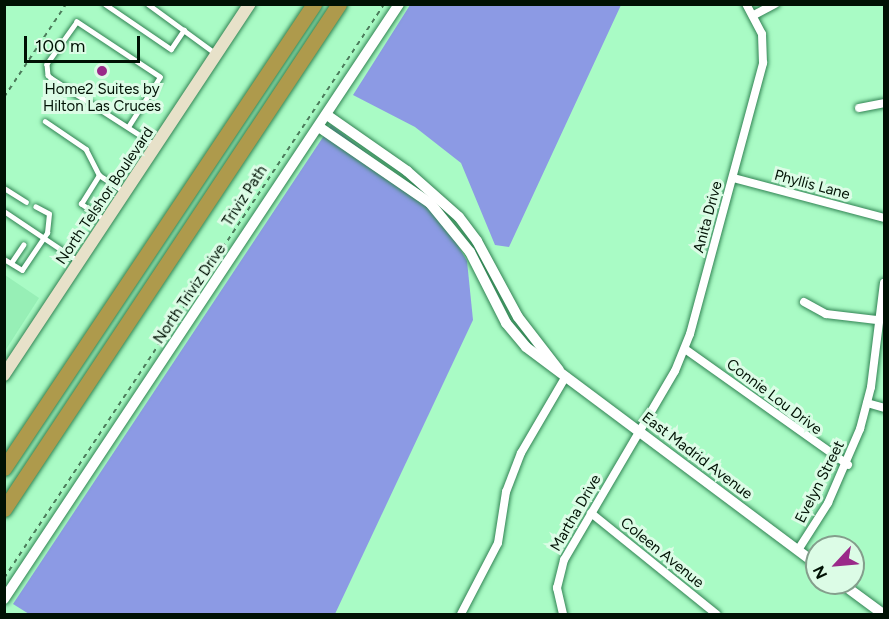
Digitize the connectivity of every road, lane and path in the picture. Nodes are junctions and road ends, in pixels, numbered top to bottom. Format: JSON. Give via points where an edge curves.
{"nodes":[{"id":1,"x":66,"y":4,"type":"edge"},
{"id":2,"x":105,"y":4,"type":"edge"},
{"id":3,"x":148,"y":4,"type":"edge"},
{"id":4,"x":250,"y":4,"type":"edge"},
{"id":5,"x":314,"y":4,"type":"edge"},
{"id":6,"x":339,"y":4,"type":"edge"},
{"id":7,"x":384,"y":4,"type":"edge"},
{"id":8,"x":399,"y":4,"type":"edge"},
{"id":9,"x":746,"y":4,"type":"edge"},
{"id":10,"x":775,"y":4,"type":"edge"},
{"id":11,"x":754,"y":15,"type":"junction"},
{"id":12,"x":184,"y":30,"type":"junction"},
{"id":13,"x":217,"y":54,"type":"junction"},
{"id":14,"x":4,"y":97,"type":"edge"},
{"id":15,"x":885,"y":103,"type":"edge"},
{"id":16,"x":859,"y":108,"type":"dead end"},
{"id":17,"x":327,"y":115,"type":"junction"},
{"id":18,"x":45,"y":121,"type":"dead end"},
{"id":19,"x":128,"y":127,"type":"junction"},
{"id":20,"x":319,"y":127,"type":"junction"},
{"id":21,"x":156,"y":146,"type":"junction"},
{"id":22,"x":99,"y":175,"type":"junction"},
{"id":23,"x":733,"y":178,"type":"junction"},
{"id":24,"x":4,"y":188,"type":"edge"},
{"id":25,"x":125,"y":192,"type":"junction"},
{"id":26,"x":26,"y":202,"type":"dead end"},
{"id":27,"x":36,"y":207,"type":"dead end"},
{"id":28,"x":4,"y":211,"type":"edge"},
{"id":29,"x":885,"y":218,"type":"edge"},
{"id":30,"x":106,"y":222,"type":"junction"},
{"id":31,"x":44,"y":238,"type":"junction"},
{"id":32,"x":24,"y":245,"type":"dead end"},
{"id":33,"x":4,"y":259,"type":"edge"},
{"id":34,"x":80,"y":262,"type":"junction"},
{"id":35,"x":11,"y":263,"type":"junction"},
{"id":36,"x":885,"y":282,"type":"edge"},
{"id":37,"x":804,"y":302,"type":"dead end"},
{"id":38,"x":877,"y":320,"type":"junction"},
{"id":39,"x":685,"y":349,"type":"junction"},
{"id":40,"x":562,"y":373,"type":"junction"},
{"id":41,"x":4,"y":375,"type":"edge"},
{"id":42,"x":867,"y":403,"type":"junction"},
{"id":43,"x":885,"y":408,"type":"edge"},
{"id":44,"x":640,"y":431,"type":"junction"},
{"id":45,"x":848,"y":465,"type":"junction"},
{"id":46,"x":4,"y":468,"type":"edge"},
{"id":47,"x":4,"y":508,"type":"edge"},
{"id":48,"x":591,"y":513,"type":"junction"},
{"id":49,"x":798,"y":550,"type":"junction"},
{"id":50,"x":805,"y":556,"type":"edge"},
{"id":51,"x":4,"y":578,"type":"edge"},
{"id":52,"x":857,"y":595,"type":"edge"},
{"id":53,"x":4,"y":599,"type":"edge"},
{"id":54,"x":461,"y":615,"type":"edge"},
{"id":55,"x":563,"y":615,"type":"edge"},
{"id":56,"x":716,"y":615,"type":"edge"},
{"id":57,"x":883,"y":615,"type":"edge"}],
"edges":[{"from":1,"to":14,"type":"path"},
{"from":2,"to":12,"type":"lane","via":[[171,48]]},
{"from":3,"to":12,"type":"lane"},
{"from":4,"to":13,"type":"main road","name":"North Telshor Boulevard"},
{"from":5,"to":46,"type":"highway"},
{"from":6,"to":47,"type":"highway"},
{"from":7,"to":51,"type":"path","name":"Triviz Path"},
{"from":8,"to":17,"type":"street","name":"North Triviz Drive"},
{"from":9,"to":11,"type":"street","name":"Anita Drive"},
{"from":10,"to":11,"type":"street"},
{"from":11,"to":23,"type":"street","name":"Anita Drive","via":[[762,34],[764,58]]},
{"from":12,"to":13,"type":"lane"},
{"from":13,"to":21,"type":"main road","name":"North Telshor Boulevard"},
{"from":15,"to":16,"type":"street"},
{"from":17,"to":20,"type":"street","name":"North Triviz Drive"},
{"from":17,"to":40,"type":"street","name":"East Madrid Avenue","via":[[415,177],[459,217],[477,241],[518,317]]},
{"from":18,"to":22,"type":"lane","via":[[86,149]]},
{"from":19,"to":19,"type":"lane","via":[[46,72],[47,64],[77,22],[160,77]]},
{"from":19,"to":21,"type":"lane"},
{"from":20,"to":40,"type":"street","name":"East Madrid Avenue","via":[[430,204],[470,252],[506,323],[547,366]]},
{"from":20,"to":53,"type":"street","name":"North Triviz Drive"},
{"from":21,"to":25,"type":"main road","name":"North Telshor Boulevard"},
{"from":22,"to":25,"type":"lane"},
{"from":22,"to":30,"type":"lane","via":[[81,204]]},
{"from":23,"to":29,"type":"street","name":"Phyllis Lane"},
{"from":23,"to":39,"type":"street","name":"Anita Drive"},
{"from":24,"to":26,"type":"lane"},
{"from":25,"to":30,"type":"main road","name":"North Telshor Boulevard"},
{"from":27,"to":31,"type":"lane","via":[[49,214]]},
{"from":28,"to":31,"type":"lane"},
{"from":30,"to":34,"type":"main road","name":"North Telshor Boulevard"},
{"from":31,"to":34,"type":"lane"},
{"from":31,"to":35,"type":"lane","via":[[22,270]]},
{"from":32,"to":35,"type":"lane"},
{"from":33,"to":35,"type":"lane"},
{"from":34,"to":41,"type":"main road","name":"North Telshor Boulevard"},
{"from":36,"to":38,"type":"street","name":"Evelyn Street"},
{"from":37,"to":38,"type":"street","via":[[822,312]]},
{"from":38,"to":42,"type":"street","name":"Evelyn Street"},
{"from":39,"to":44,"type":"street","name":"Anita Drive"},
{"from":39,"to":45,"type":"street","name":"Connie Lou Drive"},
{"from":40,"to":44,"type":"street","name":"East Madrid Avenue"},
{"from":40,"to":54,"type":"street","via":[[521,453],[506,492],[498,543]]},
{"from":42,"to":43,"type":"street"},
{"from":42,"to":45,"type":"street","name":"Evelyn Street"},
{"from":44,"to":48,"type":"street","name":"Martha Drive"},
{"from":44,"to":49,"type":"street","name":"East Madrid Avenue"},
{"from":45,"to":49,"type":"street","name":"Evelyn Street"},
{"from":48,"to":55,"type":"street","name":"Martha Drive","via":[[559,574],[557,595]]},
{"from":48,"to":56,"type":"street","name":"Coleen Avenue"},
{"from":49,"to":50,"type":"street","name":"East Madrid Avenue"},
{"from":52,"to":57,"type":"street"}]}
